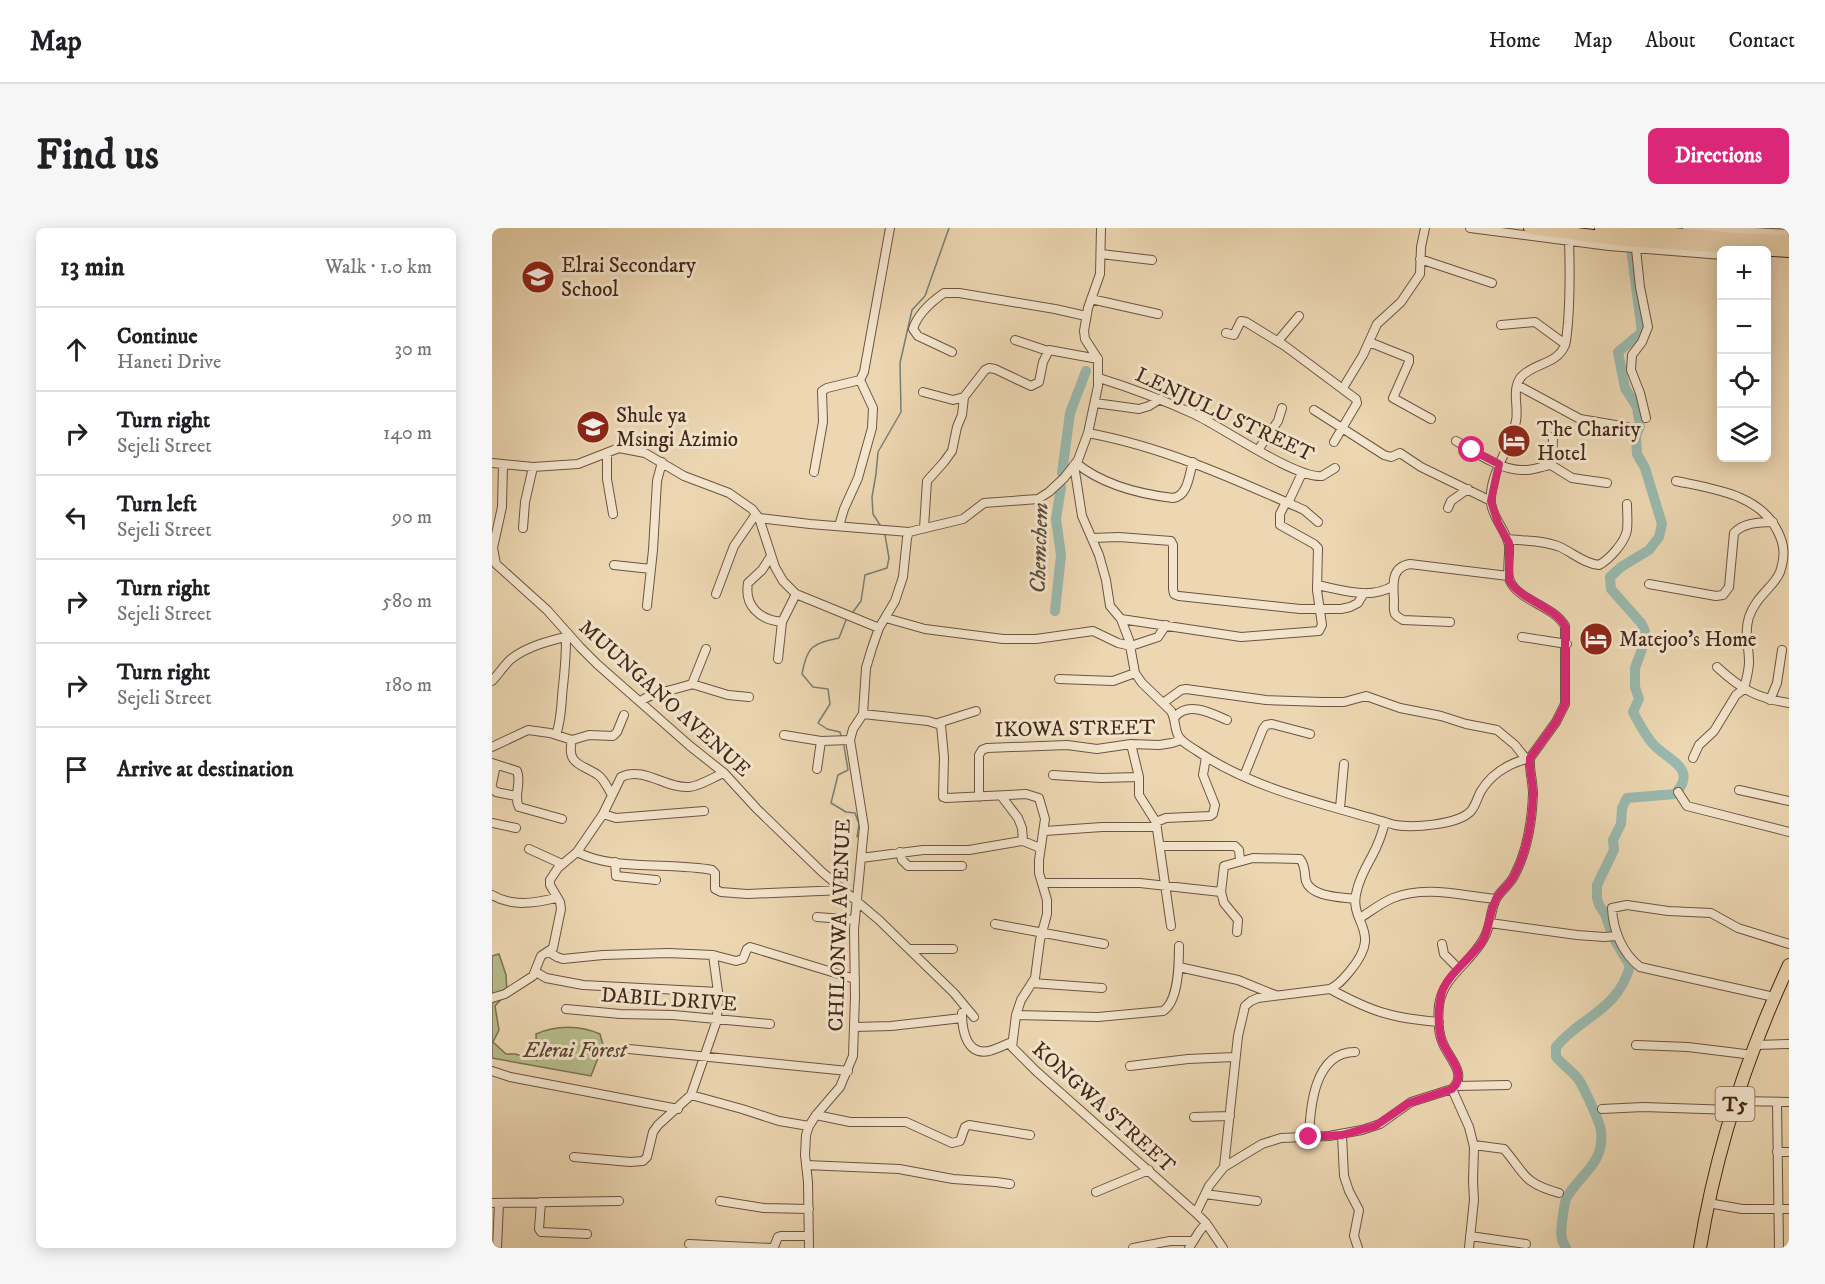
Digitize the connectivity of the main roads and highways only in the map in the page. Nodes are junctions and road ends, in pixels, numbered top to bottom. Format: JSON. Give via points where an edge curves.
{"nodes":[{"id":1,"x":1530,"y":228,"type":"edge"},
{"id":2,"x":1601,"y":228,"type":"edge"},
{"id":3,"x":1624,"y":236,"type":"junction"},
{"id":4,"x":1789,"y":241,"type":"edge"},
{"id":5,"x":1639,"y":243,"type":"junction"},
{"id":6,"x":1717,"y":248,"type":"edge"},
{"id":7,"x":1789,"y":250,"type":"edge"},
{"id":8,"x":1771,"y":251,"type":"edge"},
{"id":9,"x":1789,"y":965,"type":"edge"},
{"id":10,"x":1700,"y":1248,"type":"edge"}],
"edges":[{"from":1,"to":3,"type":"highway"},
{"from":2,"to":3,"type":"highway"},
{"from":3,"to":5,"type":"highway"},
{"from":4,"to":5,"type":"highway"},
{"from":5,"to":6,"type":"highway"},
{"from":7,"to":8,"type":"highway"},
{"from":9,"to":10,"type":"highway","number":"T5","via":[[1735,1106],[1708,1203]]}]}
